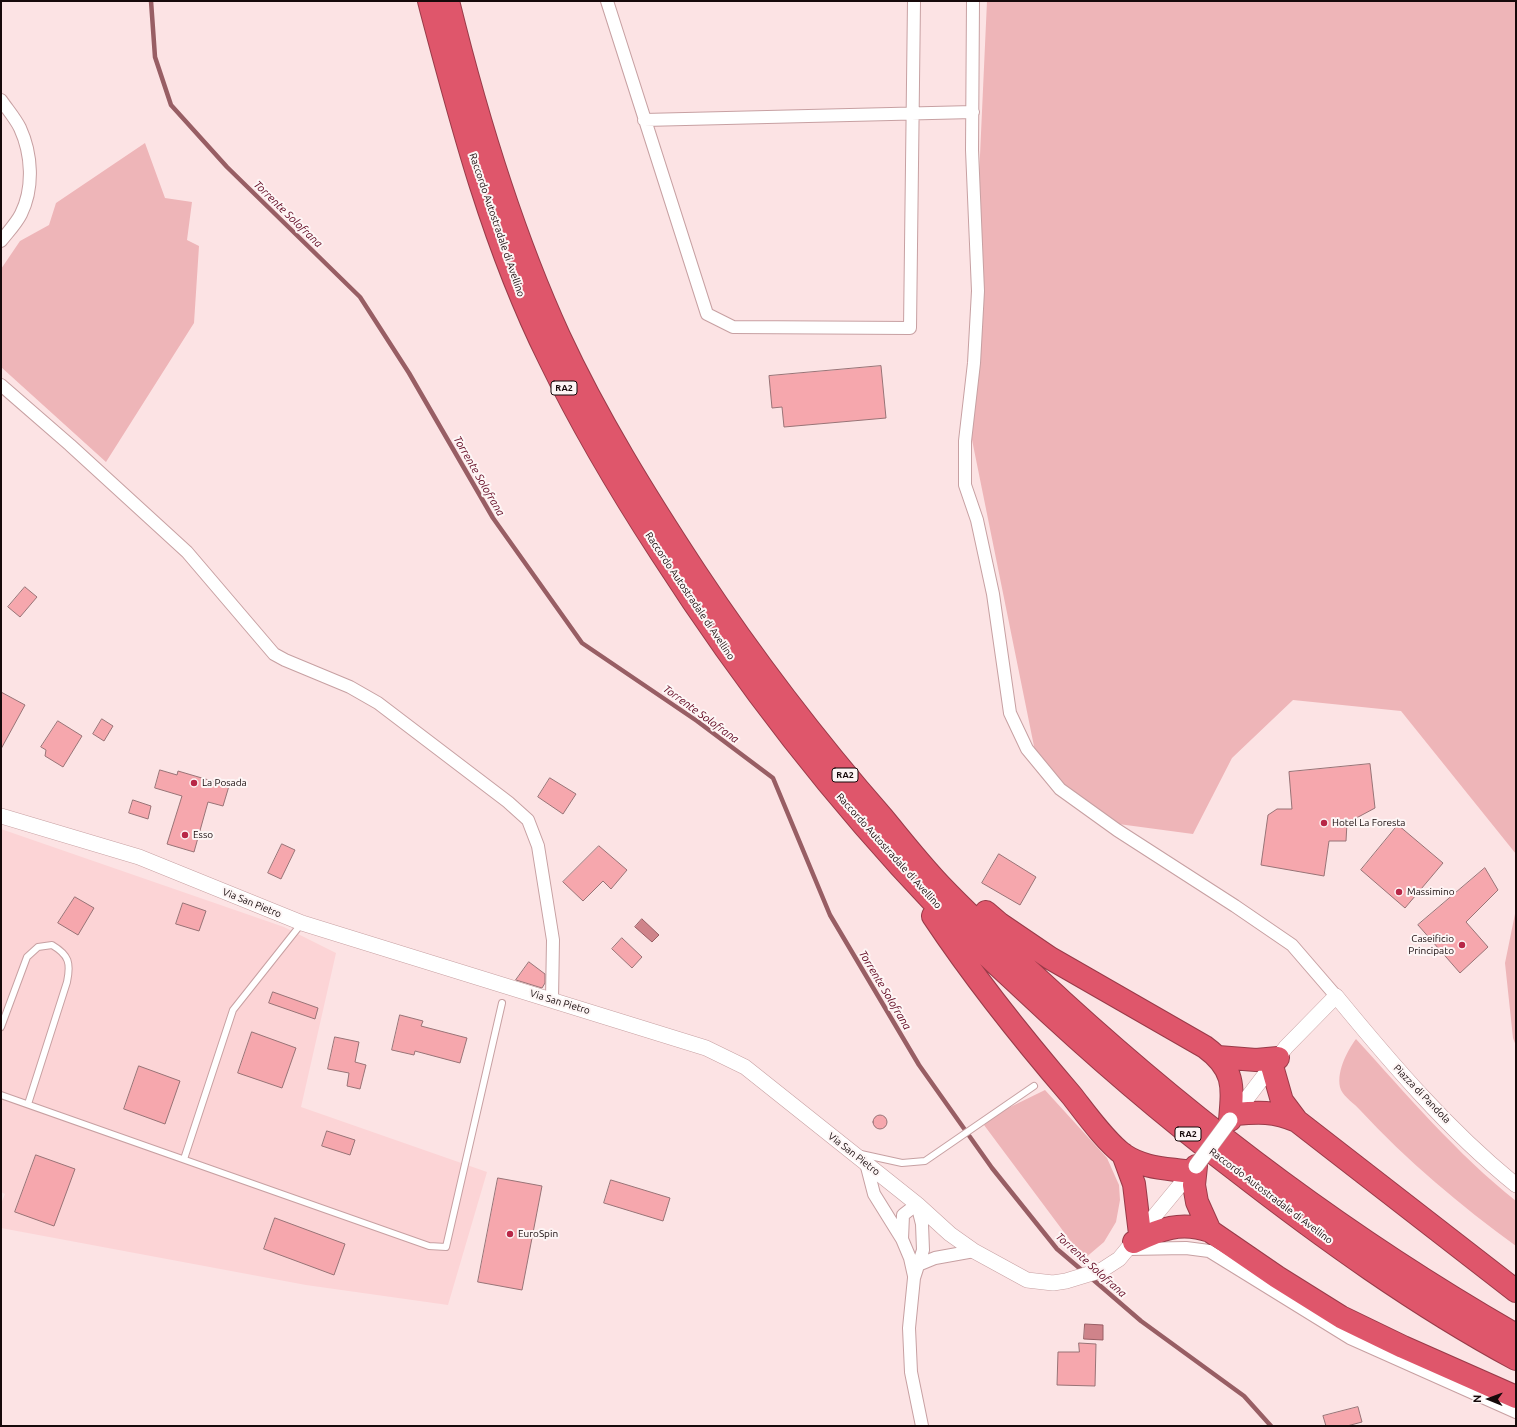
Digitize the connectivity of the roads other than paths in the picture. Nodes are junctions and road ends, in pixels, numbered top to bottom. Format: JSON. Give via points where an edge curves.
{"nodes":[{"id":1,"x":429,"y":1,"type":"edge"},
{"id":2,"x":448,"y":1,"type":"edge"},
{"id":3,"x":607,"y":1,"type":"edge"},
{"id":4,"x":914,"y":1,"type":"edge"},
{"id":5,"x":973,"y":1,"type":"edge"},
{"id":6,"x":1,"y":100,"type":"edge"},
{"id":7,"x":973,"y":112,"type":"junction"},
{"id":8,"x":912,"y":113,"type":"junction"},
{"id":9,"x":644,"y":120,"type":"junction"},
{"id":10,"x":1,"y":241,"type":"edge"},
{"id":11,"x":1,"y":385,"type":"edge"},
{"id":12,"x":1,"y":816,"type":"edge"},
{"id":13,"x":890,"y":826,"type":"junction"},
{"id":14,"x":896,"y":862,"type":"junction"},
{"id":15,"x":302,"y":923,"type":"junction"},
{"id":16,"x":1336,"y":996,"type":"junction"},
{"id":17,"x":552,"y":999,"type":"junction"},
{"id":18,"x":502,"y":1002,"type":"dead end"},
{"id":19,"x":1,"y":1027,"type":"edge"},
{"id":20,"x":1218,"y":1057,"type":"junction"},
{"id":21,"x":1275,"y":1062,"type":"junction"},
{"id":22,"x":1034,"y":1086,"type":"dead end"},
{"id":23,"x":1,"y":1096,"type":"edge"},
{"id":24,"x":28,"y":1104,"type":"junction"},
{"id":25,"x":1233,"y":1117,"type":"junction"},
{"id":26,"x":1297,"y":1121,"type":"junction"},
{"id":27,"x":852,"y":1152,"type":"junction"},
{"id":28,"x":1124,"y":1154,"type":"junction"},
{"id":29,"x":184,"y":1159,"type":"junction"},
{"id":30,"x":866,"y":1163,"type":"junction"},
{"id":31,"x":1193,"y":1169,"type":"junction"},
{"id":32,"x":1516,"y":1185,"type":"edge"},
{"id":33,"x":917,"y":1204,"type":"junction"},
{"id":34,"x":1210,"y":1231,"type":"junction"},
{"id":35,"x":902,"y":1239,"type":"junction"},
{"id":36,"x":1134,"y":1241,"type":"junction"},
{"id":37,"x":974,"y":1251,"type":"junction"},
{"id":38,"x":918,"y":1265,"type":"junction"},
{"id":39,"x":914,"y":1278,"type":"junction"},
{"id":40,"x":1516,"y":1291,"type":"edge"},
{"id":41,"x":1516,"y":1335,"type":"edge"},
{"id":42,"x":1516,"y":1359,"type":"edge"},
{"id":43,"x":1516,"y":1397,"type":"edge"},
{"id":44,"x":1516,"y":1412,"type":"edge"},
{"id":45,"x":922,"y":1426,"type":"edge"}],
"edges":[{"from":1,"to":14,"type":"highway","name":"Raccordo Autostradale di Avellino","number":"RA2","via":[[482,188],[504,254],[547,355],[576,410],[638,517],[705,622],[779,722]]},
{"from":2,"to":13,"type":"highway","name":"Raccordo Autostradale di Avellino","number":"RA2","via":[[512,218],[560,338],[598,413],[659,517],[729,623],[798,717]]},
{"from":3,"to":9,"type":"street"},
{"from":4,"to":8,"type":"street"},
{"from":5,"to":7,"type":"street"},
{"from":6,"to":10,"type":"street","via":[[19,126],[25,140],[30,170],[27,199],[20,215]]},
{"from":7,"to":8,"type":"street"},
{"from":7,"to":16,"type":"street","via":[[972,150],[978,290],[974,363],[965,440],[965,485],[977,520],[993,594],[1010,713],[1027,749],[1060,789],[1117,830],[1292,945]]},
{"from":8,"to":9,"type":"street"},
{"from":8,"to":9,"type":"street","via":[[910,328],[733,327],[708,314]]},
{"from":11,"to":17,"type":"street","via":[[187,552],[274,654],[350,687],[378,703],[502,797],[528,820],[538,846],[553,940]]},
{"from":12,"to":15,"type":"street","name":"Via San Pietro","via":[[139,857]]},
{"from":13,"to":20,"type":"highway","via":[[1017,936]]},
{"from":13,"to":41,"type":"highway","name":"Raccordo Autostradale di Avellino","number":"RA2","via":[[940,885],[1024,966],[1111,1046],[1205,1124],[1304,1199],[1399,1265]]},
{"from":14,"to":28,"type":"highway","via":[[955,949],[1066,1090]]},
{"from":14,"to":42,"type":"highway","name":"Raccordo Autostradale di Avellino","number":"RA2","via":[[940,909],[1066,1030],[1194,1139],[1370,1270],[1476,1337]]},
{"from":15,"to":17,"type":"street","name":"Via San Pietro"},
{"from":15,"to":29,"type":"lane","via":[[233,1010]]},
{"from":16,"to":21,"type":"street","name":"Via San Pietro"},
{"from":16,"to":32,"type":"street","name":"Piazza di Pandola","via":[[1400,1073],[1491,1165]]},
{"from":17,"to":27,"type":"street","name":"Via San Pietro","via":[[706,1048],[745,1067]]},
{"from":18,"to":29,"type":"lane","via":[[446,1248],[429,1246]]},
{"from":19,"to":24,"type":"lane","via":[[27,957],[38,947],[52,945],[64,952],[70,968],[67,982]]},
{"from":20,"to":21,"type":"highway"},
{"from":20,"to":25,"type":"highway","via":[[1226,1067],[1232,1092]]},
{"from":21,"to":25,"type":"street","name":"Via San Pietro"},
{"from":21,"to":26,"type":"highway","via":[[1282,1101]]},
{"from":22,"to":27,"type":"lane","via":[[925,1161],[914,1164],[902,1163]]},
{"from":23,"to":24,"type":"lane"},
{"from":24,"to":29,"type":"lane"},
{"from":25,"to":26,"type":"highway","via":[[1282,1114]]},
{"from":25,"to":31,"type":"street","name":"Via San Pietro","bridge":true},
{"from":26,"to":40,"type":"highway"},
{"from":27,"to":30,"type":"street","name":"Via San Pietro"},
{"from":28,"to":31,"type":"highway","via":[[1152,1168]]},
{"from":28,"to":36,"type":"highway","via":[[1134,1184]]},
{"from":30,"to":33,"type":"street","name":"Via San Pietro"},
{"from":30,"to":35,"type":"street","via":[[874,1194]]},
{"from":31,"to":34,"type":"highway","via":[[1197,1202]]},
{"from":31,"to":36,"type":"street","name":"Via San Pietro"},
{"from":33,"to":35,"type":"street","via":[[903,1215]]},
{"from":33,"to":37,"type":"street","name":"Via San Pietro","via":[[950,1234]]},
{"from":33,"to":38,"type":"street","via":[[922,1224],[923,1250]]},
{"from":34,"to":36,"type":"highway","via":[[1182,1226],[1158,1230]]},
{"from":34,"to":43,"type":"highway","via":[[1341,1317]]},
{"from":35,"to":39,"type":"street","via":[[910,1258]]},
{"from":36,"to":37,"type":"street","name":"Via San Pietro","via":[[1119,1259],[1102,1270],[1066,1281],[1053,1282],[1027,1280]]},
{"from":36,"to":44,"type":"street","via":[[1209,1251],[1350,1338]]},
{"from":37,"to":38,"type":"street","via":[[934,1258]]},
{"from":38,"to":39,"type":"street"},
{"from":39,"to":45,"type":"street","via":[[909,1328],[911,1372]]}]}
